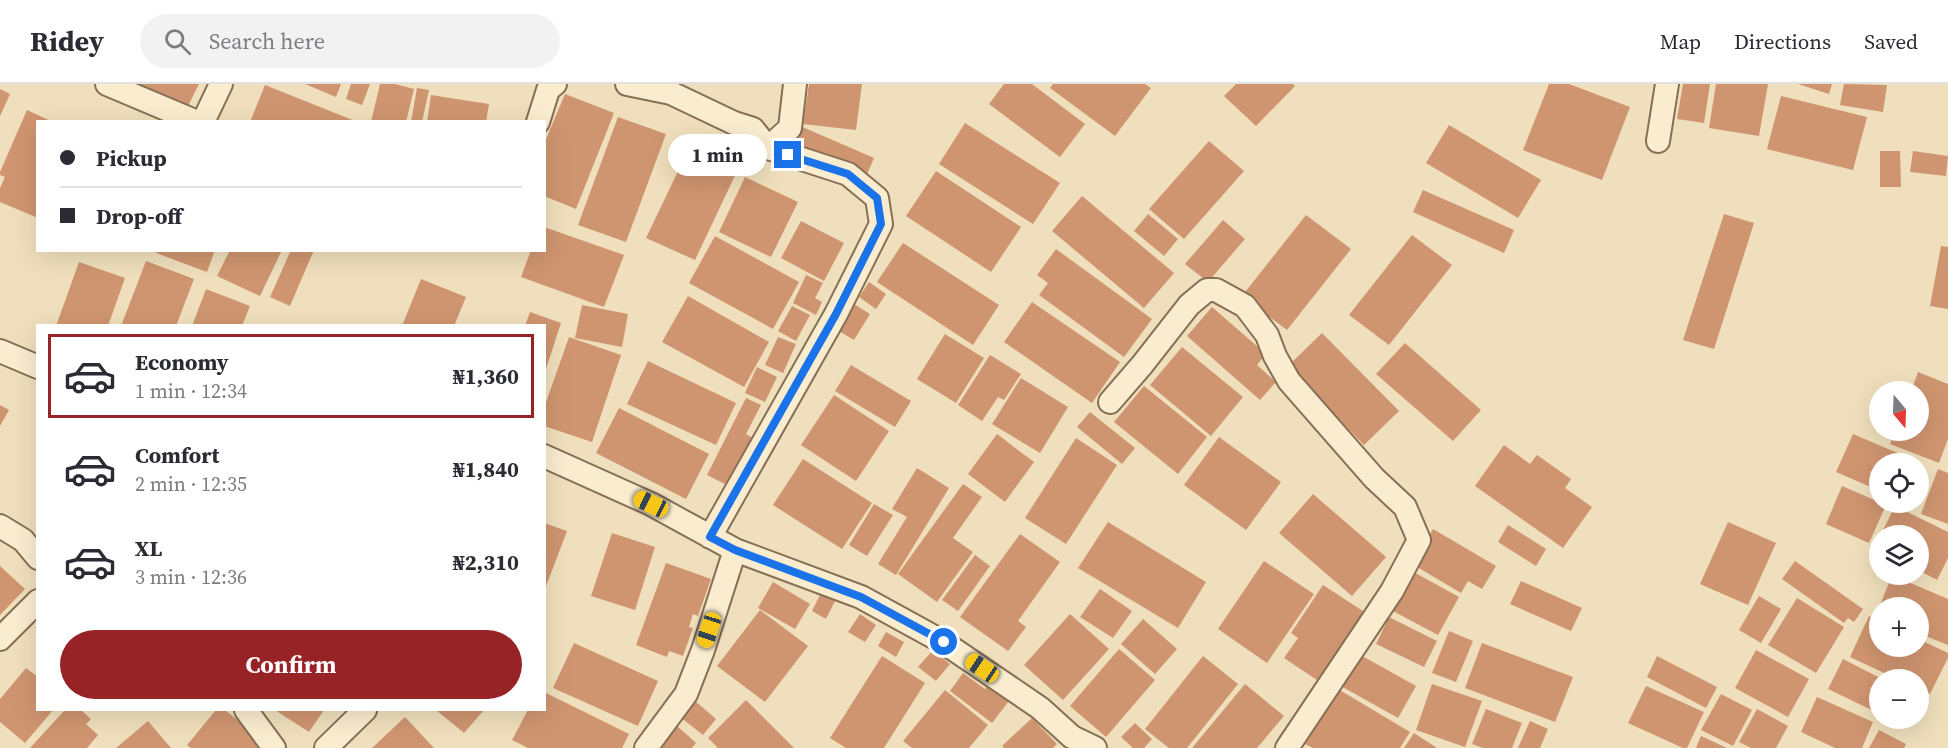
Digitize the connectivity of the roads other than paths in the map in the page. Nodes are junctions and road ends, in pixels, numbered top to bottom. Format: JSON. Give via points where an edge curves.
{"nodes":[{"id":1,"x":107,"y":84,"type":"edge"},
{"id":2,"x":221,"y":84,"type":"edge"},
{"id":3,"x":555,"y":84,"type":"edge"},
{"id":4,"x":627,"y":84,"type":"edge"},
{"id":5,"x":795,"y":84,"type":"edge"},
{"id":6,"x":1666,"y":84,"type":"edge"},
{"id":7,"x":192,"y":120,"type":"edge"},
{"id":8,"x":204,"y":120,"type":"edge"},
{"id":9,"x":539,"y":120,"type":"edge"},
{"id":10,"x":1658,"y":141,"type":"dead end"},
{"id":11,"x":768,"y":148,"type":"junction"},
{"id":12,"x":0,"y":351,"type":"edge"},
{"id":13,"x":36,"y":366,"type":"edge"},
{"id":14,"x":1110,"y":402,"type":"dead end"},
{"id":15,"x":546,"y":457,"type":"edge"},
{"id":16,"x":0,"y":526,"type":"edge"},
{"id":17,"x":710,"y":537,"type":"junction"},
{"id":18,"x":735,"y":550,"type":"junction"},
{"id":19,"x":36,"y":556,"type":"edge"},
{"id":20,"x":36,"y":603,"type":"edge"},
{"id":21,"x":0,"y":639,"type":"edge"},
{"id":22,"x":247,"y":711,"type":"edge"},
{"id":23,"x":364,"y":711,"type":"edge"},
{"id":24,"x":274,"y":748,"type":"edge"},
{"id":25,"x":326,"y":748,"type":"edge"},
{"id":26,"x":646,"y":748,"type":"edge"},
{"id":27,"x":1095,"y":748,"type":"edge"},
{"id":28,"x":1287,"y":748,"type":"edge"}],
"edges":[{"from":1,"to":7,"type":"street"},
{"from":2,"to":8,"type":"street"},
{"from":3,"to":9,"type":"street","via":[[548,90]]},
{"from":4,"to":11,"type":"street","via":[[671,93],[753,129]]},
{"from":5,"to":11,"type":"street","via":[[790,128]]},
{"from":6,"to":10,"type":"street"},
{"from":11,"to":17,"type":"street","via":[[848,174],[877,198],[881,224],[836,314]]},
{"from":12,"to":13,"type":"street"},
{"from":14,"to":28,"type":"street","via":[[1189,305],[1207,290],[1216,290],[1245,306],[1267,335],[1289,381],[1374,478],[1405,507],[1419,540],[1392,591]]},
{"from":15,"to":17,"type":"street","via":[[651,504]]},
{"from":16,"to":19,"type":"street","via":[[23,540]]},
{"from":17,"to":18,"type":"street"},
{"from":18,"to":26,"type":"street","via":[[686,694]]},
{"from":18,"to":27,"type":"street","via":[[861,597],[944,642],[1040,708],[1072,737]]},
{"from":20,"to":21,"type":"street"},
{"from":22,"to":24,"type":"street"},
{"from":23,"to":25,"type":"street"}]}
